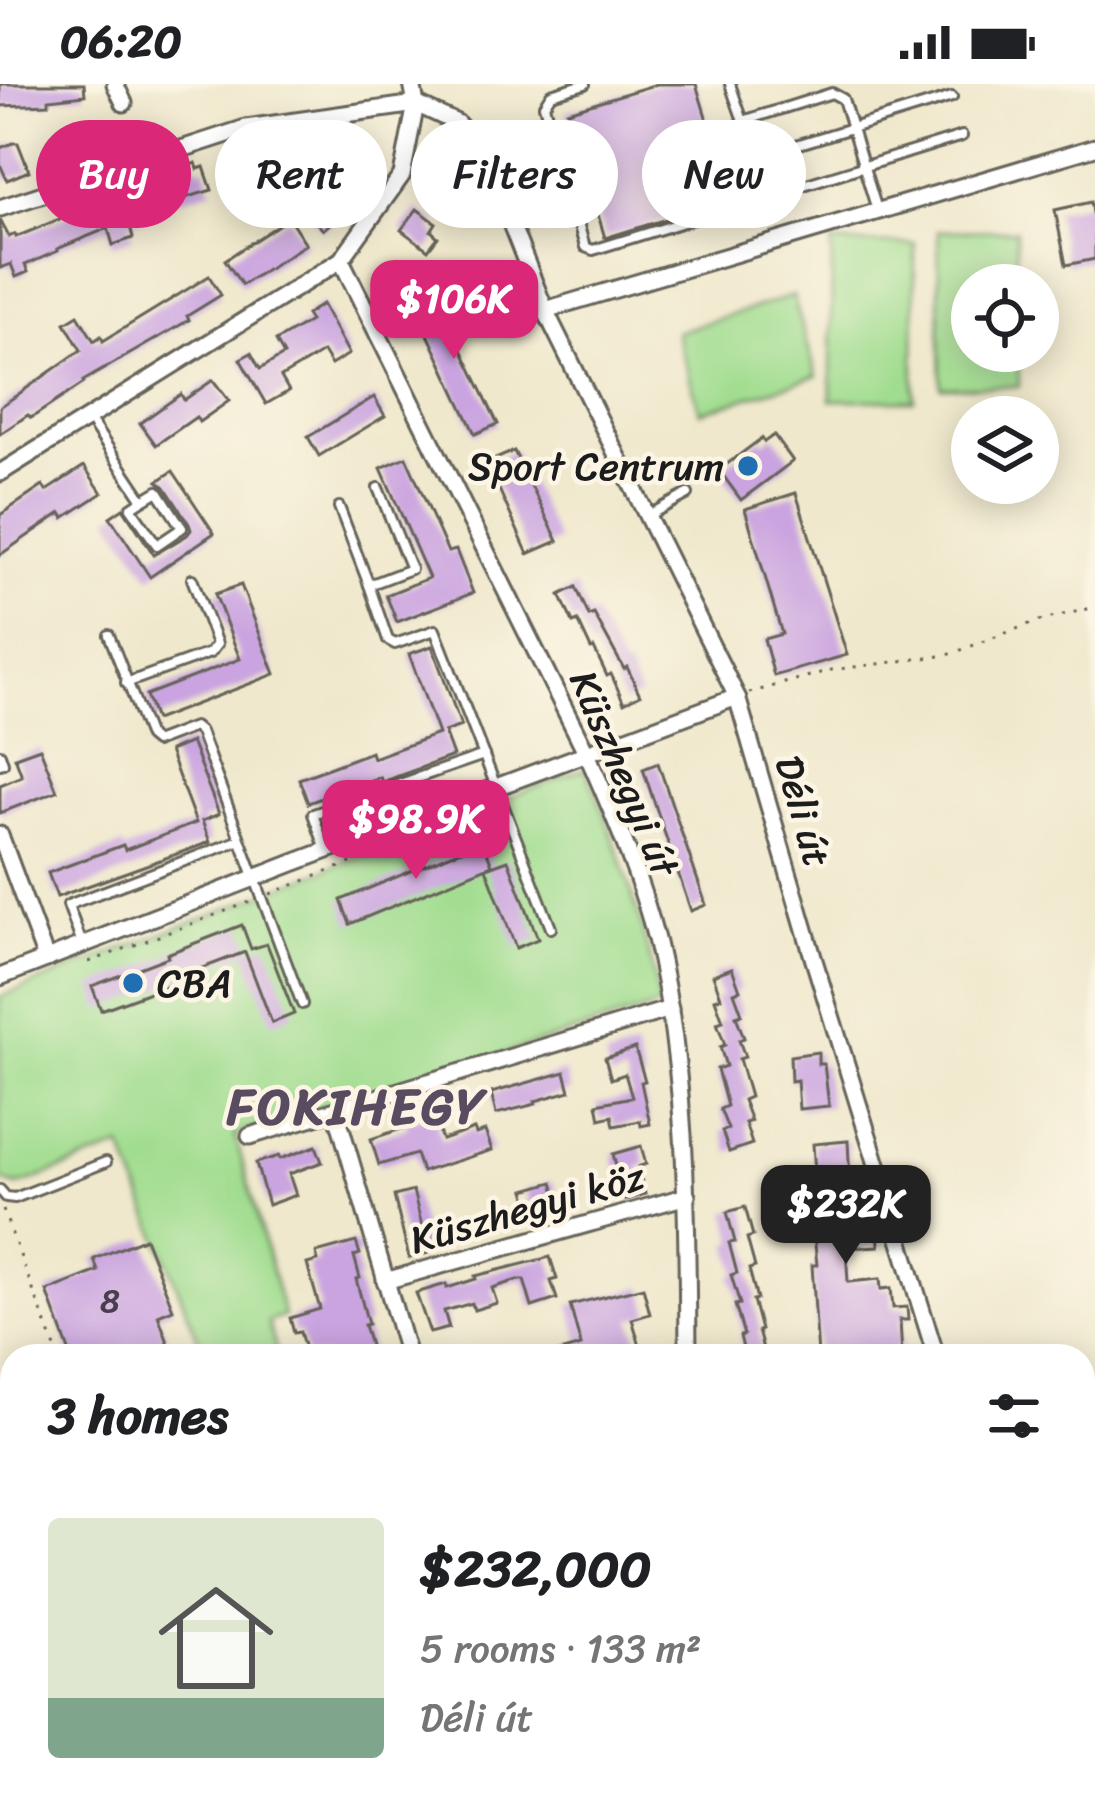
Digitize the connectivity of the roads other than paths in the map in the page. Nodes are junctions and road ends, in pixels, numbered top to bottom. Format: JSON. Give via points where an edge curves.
{"nodes":[{"id":1,"x":115,"y":84,"type":"edge"},
{"id":2,"x":412,"y":84,"type":"edge"},
{"id":3,"x":585,"y":84,"type":"edge"},
{"id":4,"x":730,"y":84,"type":"edge"},
{"id":5,"x":952,"y":98,"type":"dead end"},
{"id":6,"x":124,"y":104,"type":"dead end"},
{"id":7,"x":416,"y":104,"type":"junction"},
{"id":8,"x":742,"y":120,"type":"edge"},
{"id":9,"x":745,"y":120,"type":"edge"},
{"id":10,"x":852,"y":128,"type":"junction"},
{"id":11,"x":962,"y":136,"type":"dead end"},
{"id":12,"x":806,"y":142,"type":"edge"},
{"id":13,"x":1095,"y":147,"type":"edge"},
{"id":14,"x":864,"y":167,"type":"junction"},
{"id":15,"x":806,"y":185,"type":"edge"},
{"id":16,"x":0,"y":208,"type":"edge"},
{"id":17,"x":877,"y":212,"type":"junction"},
{"id":18,"x":664,"y":228,"type":"edge"},
{"id":19,"x":340,"y":260,"type":"junction"},
{"id":20,"x":544,"y":310,"type":"junction"},
{"id":21,"x":88,"y":418,"type":"junction"},
{"id":22,"x":0,"y":473,"type":"edge"},
{"id":23,"x":379,"y":488,"type":"dead end"},
{"id":24,"x":688,"y":494,"type":"dead end"},
{"id":25,"x":143,"y":500,"type":"junction"},
{"id":26,"x":339,"y":507,"type":"dead end"},
{"id":27,"x":647,"y":516,"type":"junction"},
{"id":28,"x":193,"y":579,"type":"dead end"},
{"id":29,"x":369,"y":585,"type":"junction"},
{"id":30,"x":109,"y":634,"type":"dead end"},
{"id":31,"x":127,"y":683,"type":"junction"},
{"id":32,"x":736,"y":697,"type":"junction"},
{"id":33,"x":0,"y":754,"type":"edge"},
{"id":34,"x":587,"y":754,"type":"junction"},
{"id":35,"x":484,"y":755,"type":"junction"},
{"id":36,"x":0,"y":764,"type":"edge"},
{"id":37,"x":499,"y":796,"type":"junction"},
{"id":38,"x":0,"y":835,"type":"edge"},
{"id":39,"x":240,"y":840,"type":"junction"},
{"id":40,"x":326,"y":850,"type":"junction"},
{"id":41,"x":255,"y":879,"type":"junction"},
{"id":42,"x":551,"y":928,"type":"dead end"},
{"id":43,"x":82,"y":944,"type":"junction"},
{"id":44,"x":46,"y":958,"type":"junction"},
{"id":45,"x":0,"y":977,"type":"edge"},
{"id":46,"x":302,"y":1004,"type":"dead end"},
{"id":47,"x":670,"y":1009,"type":"junction"},
{"id":48,"x":336,"y":1111,"type":"junction"},
{"id":49,"x":250,"y":1136,"type":"dead end"},
{"id":50,"x":106,"y":1162,"type":"dead end"},
{"id":51,"x":3,"y":1193,"type":"edge"},
{"id":52,"x":687,"y":1196,"type":"junction"},
{"id":53,"x":386,"y":1281,"type":"junction"},
{"id":54,"x":404,"y":1344,"type":"edge"},
{"id":55,"x":688,"y":1344,"type":"edge"},
{"id":56,"x":931,"y":1344,"type":"edge"}],
"edges":[{"from":1,"to":6,"type":"street"},
{"from":2,"to":7,"type":"street"},
{"from":3,"to":18,"type":"lane","via":[[551,94],[544,105],[585,247]]},
{"from":4,"to":8,"type":"lane"},
{"from":5,"to":10,"type":"lane"},
{"from":7,"to":16,"type":"street","via":[[246,128]]},
{"from":7,"to":19,"type":"street","via":[[402,175]]},
{"from":7,"to":20,"type":"street","name":"Déli út","via":[[457,123],[483,153]]},
{"from":9,"to":10,"type":"lane","via":[[832,93],[843,99]]},
{"from":10,"to":12,"type":"lane"},
{"from":10,"to":14,"type":"lane"},
{"from":11,"to":14,"type":"lane"},
{"from":13,"to":17,"type":"street"},
{"from":14,"to":15,"type":"lane"},
{"from":14,"to":17,"type":"lane"},
{"from":17,"to":20,"type":"street"},
{"from":19,"to":21,"type":"street"},
{"from":19,"to":34,"type":"street","name":"Küszhegyi út"},
{"from":20,"to":27,"type":"street","name":"Déli út"},
{"from":21,"to":22,"type":"street"},
{"from":21,"to":25,"type":"lane"},
{"from":23,"to":29,"type":"lane","via":[[411,569]]},
{"from":24,"to":27,"type":"lane"},
{"from":25,"to":25,"type":"lane","via":[[131,508],[157,544],[182,528],[158,491]]},
{"from":26,"to":29,"type":"lane"},
{"from":27,"to":32,"type":"street","name":"Déli út"},
{"from":28,"to":31,"type":"lane","via":[[217,644]]},
{"from":29,"to":35,"type":"lane","via":[[388,640],[435,630]]},
{"from":30,"to":31,"type":"lane"},
{"from":31,"to":39,"type":"lane","via":[[155,742],[194,727],[200,732]]},
{"from":32,"to":34,"type":"street"},
{"from":32,"to":56,"type":"street","name":"Déli út"},
{"from":33,"to":36,"type":"lane"},
{"from":34,"to":37,"type":"street"},
{"from":34,"to":47,"type":"street","name":"Küszhegyi út","via":[[636,876]]},
{"from":35,"to":37,"type":"lane"},
{"from":35,"to":40,"type":"lane","via":[[314,814]]},
{"from":37,"to":40,"type":"street"},
{"from":37,"to":42,"type":"lane"},
{"from":38,"to":44,"type":"street"},
{"from":39,"to":41,"type":"lane"},
{"from":39,"to":43,"type":"lane","via":[[68,905]]},
{"from":40,"to":41,"type":"street"},
{"from":41,"to":43,"type":"street"},
{"from":41,"to":46,"type":"lane"},
{"from":43,"to":44,"type":"street"},
{"from":44,"to":45,"type":"street"},
{"from":47,"to":48,"type":"street"},
{"from":47,"to":52,"type":"street","name":"Küszhegyi út"},
{"from":48,"to":49,"type":"street"},
{"from":48,"to":53,"type":"street"},
{"from":50,"to":51,"type":"lane","via":[[15,1198]]},
{"from":52,"to":53,"type":"street","name":"Küszhegyi köz"},
{"from":52,"to":55,"type":"street","name":"Küszhegyi út"},
{"from":53,"to":54,"type":"street"}]}
